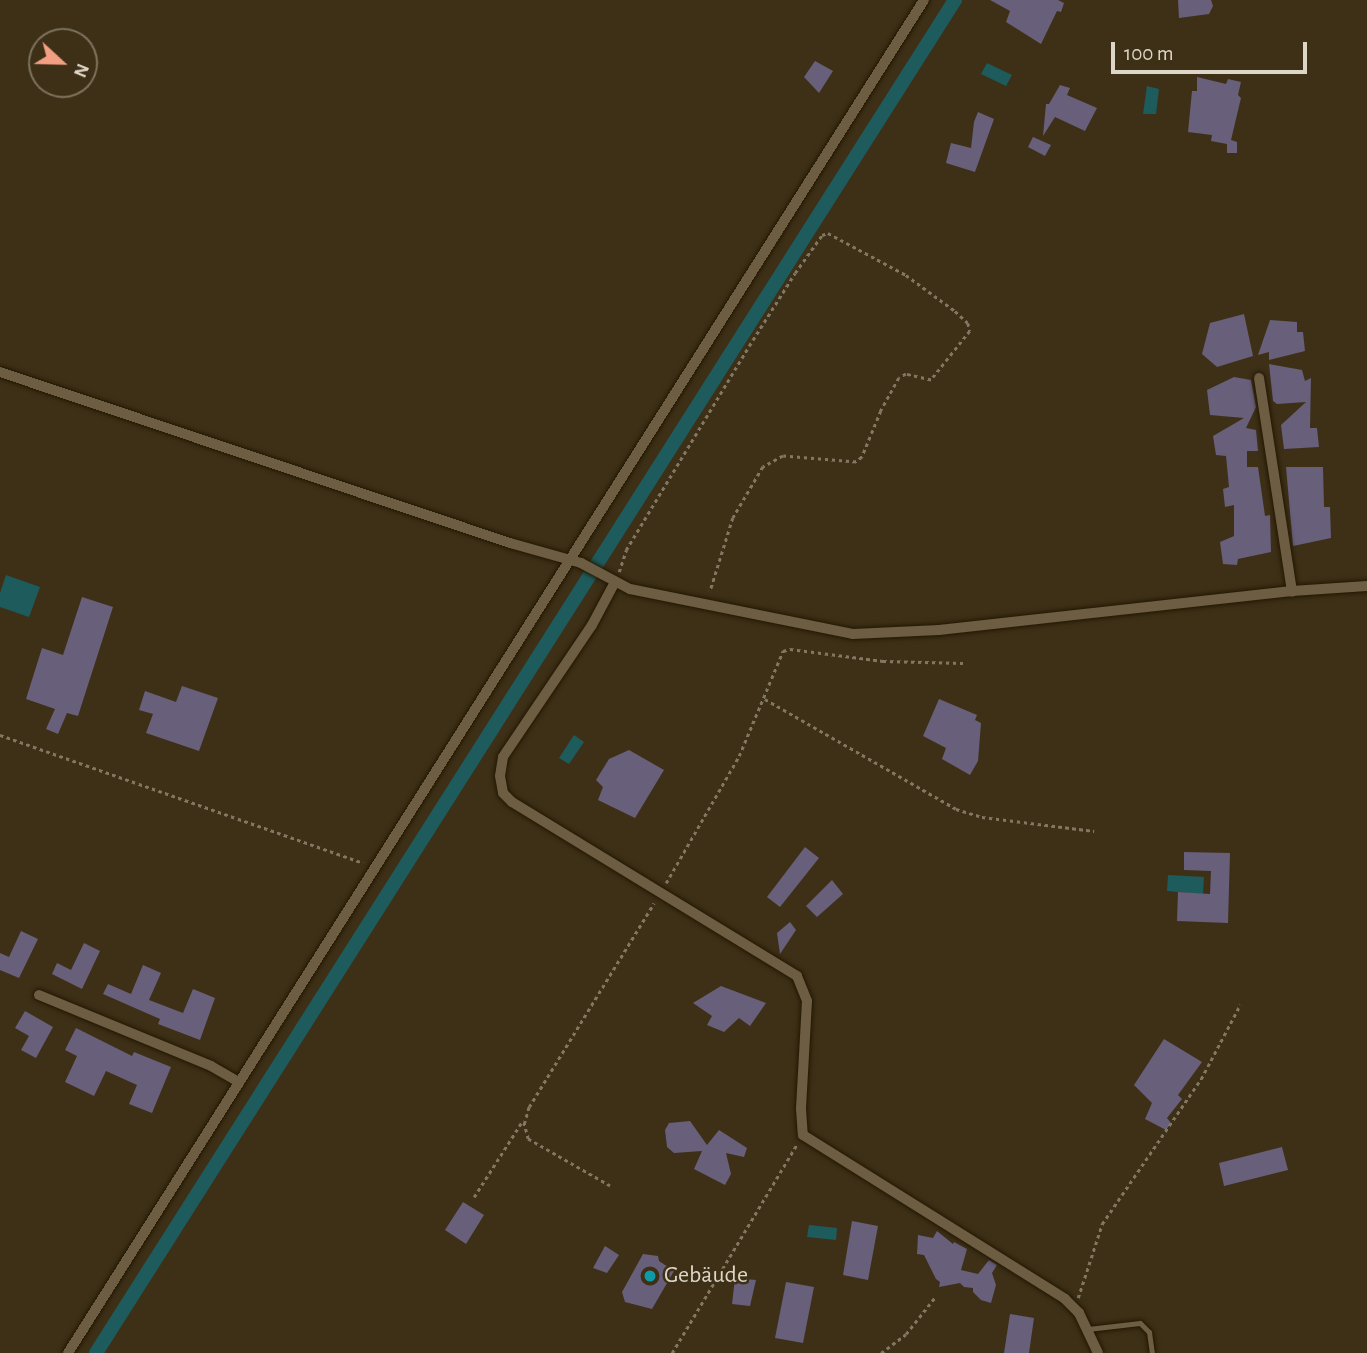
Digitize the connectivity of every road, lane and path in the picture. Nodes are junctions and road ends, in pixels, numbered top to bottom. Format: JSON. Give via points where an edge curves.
{"nodes":[{"id":1,"x":924,"y":0,"type":"edge"},
{"id":2,"x":0,"y":372,"type":"edge"},
{"id":3,"x":1259,"y":378,"type":"dead end"},
{"id":4,"x":576,"y":561,"type":"junction"},
{"id":5,"x":611,"y":580,"type":"junction"},
{"id":6,"x":1367,"y":586,"type":"edge"},
{"id":7,"x":1292,"y":592,"type":"junction"},
{"id":8,"x":707,"y":602,"type":"junction"},
{"id":9,"x":963,"y":663,"type":"dead end"},
{"id":10,"x":765,"y":699,"type":"junction"},
{"id":11,"x":0,"y":735,"type":"edge"},
{"id":12,"x":1094,"y":831,"type":"dead end"},
{"id":13,"x":376,"y":868,"type":"junction"},
{"id":14,"x":661,"y":891,"type":"junction"},
{"id":15,"x":39,"y":995,"type":"dead end"},
{"id":16,"x":1240,"y":1005,"type":"dead end"},
{"id":17,"x":239,"y":1082,"type":"junction"},
{"id":18,"x":525,"y":1117,"type":"junction"},
{"id":19,"x":803,"y":1135,"type":"junction"},
{"id":20,"x":610,"y":1186,"type":"dead end"},
{"id":21,"x":474,"y":1197,"type":"dead end"},
{"id":22,"x":936,"y":1296,"type":"dead end"},
{"id":23,"x":1075,"y":1308,"type":"junction"},
{"id":24,"x":1087,"y":1329,"type":"junction"},
{"id":25,"x":68,"y":1353,"type":"edge"},
{"id":26,"x":672,"y":1353,"type":"edge"},
{"id":27,"x":881,"y":1353,"type":"edge"},
{"id":28,"x":1098,"y":1353,"type":"edge"},
{"id":29,"x":1152,"y":1353,"type":"edge"}],
"edges":[{"from":1,"to":4,"type":"street"},
{"from":2,"to":4,"type":"street"},
{"from":3,"to":7,"type":"street"},
{"from":4,"to":5,"type":"street"},
{"from":4,"to":13,"type":"street","via":[[512,648]]},
{"from":5,"to":8,"type":"street","via":[[639,591]]},
{"from":5,"to":8,"type":"path","via":[[749,346],[795,273],[828,233],[906,275],[955,311],[970,331],[931,380],[906,374],[900,378],[856,462],[783,456],[763,467],[733,518]]},
{"from":5,"to":14,"type":"street","via":[[592,625],[503,757],[500,785],[512,802]]},
{"from":6,"to":7,"type":"street"},
{"from":7,"to":8,"type":"street","via":[[874,635]]},
{"from":9,"to":10,"type":"path","via":[[883,661],[786,649],[780,653]]},
{"from":10,"to":12,"type":"path","via":[[956,809],[982,817]]},
{"from":10,"to":14,"type":"path","via":[[739,756]]},
{"from":11,"to":13,"type":"path"},
{"from":13,"to":17,"type":"street"},
{"from":14,"to":18,"type":"path"},
{"from":14,"to":19,"type":"street","via":[[802,982],[807,1001]]},
{"from":15,"to":17,"type":"street","via":[[211,1066]]},
{"from":16,"to":23,"type":"path","via":[[1188,1100],[1102,1224]]},
{"from":17,"to":25,"type":"street"},
{"from":18,"to":20,"type":"path","via":[[528,1139]]},
{"from":18,"to":21,"type":"path"},
{"from":19,"to":23,"type":"street"},
{"from":19,"to":26,"type":"path"},
{"from":22,"to":27,"type":"path","via":[[906,1334]]},
{"from":23,"to":24,"type":"street"},
{"from":24,"to":28,"type":"street"},
{"from":24,"to":29,"type":"lane","via":[[1144,1325]]}]}
